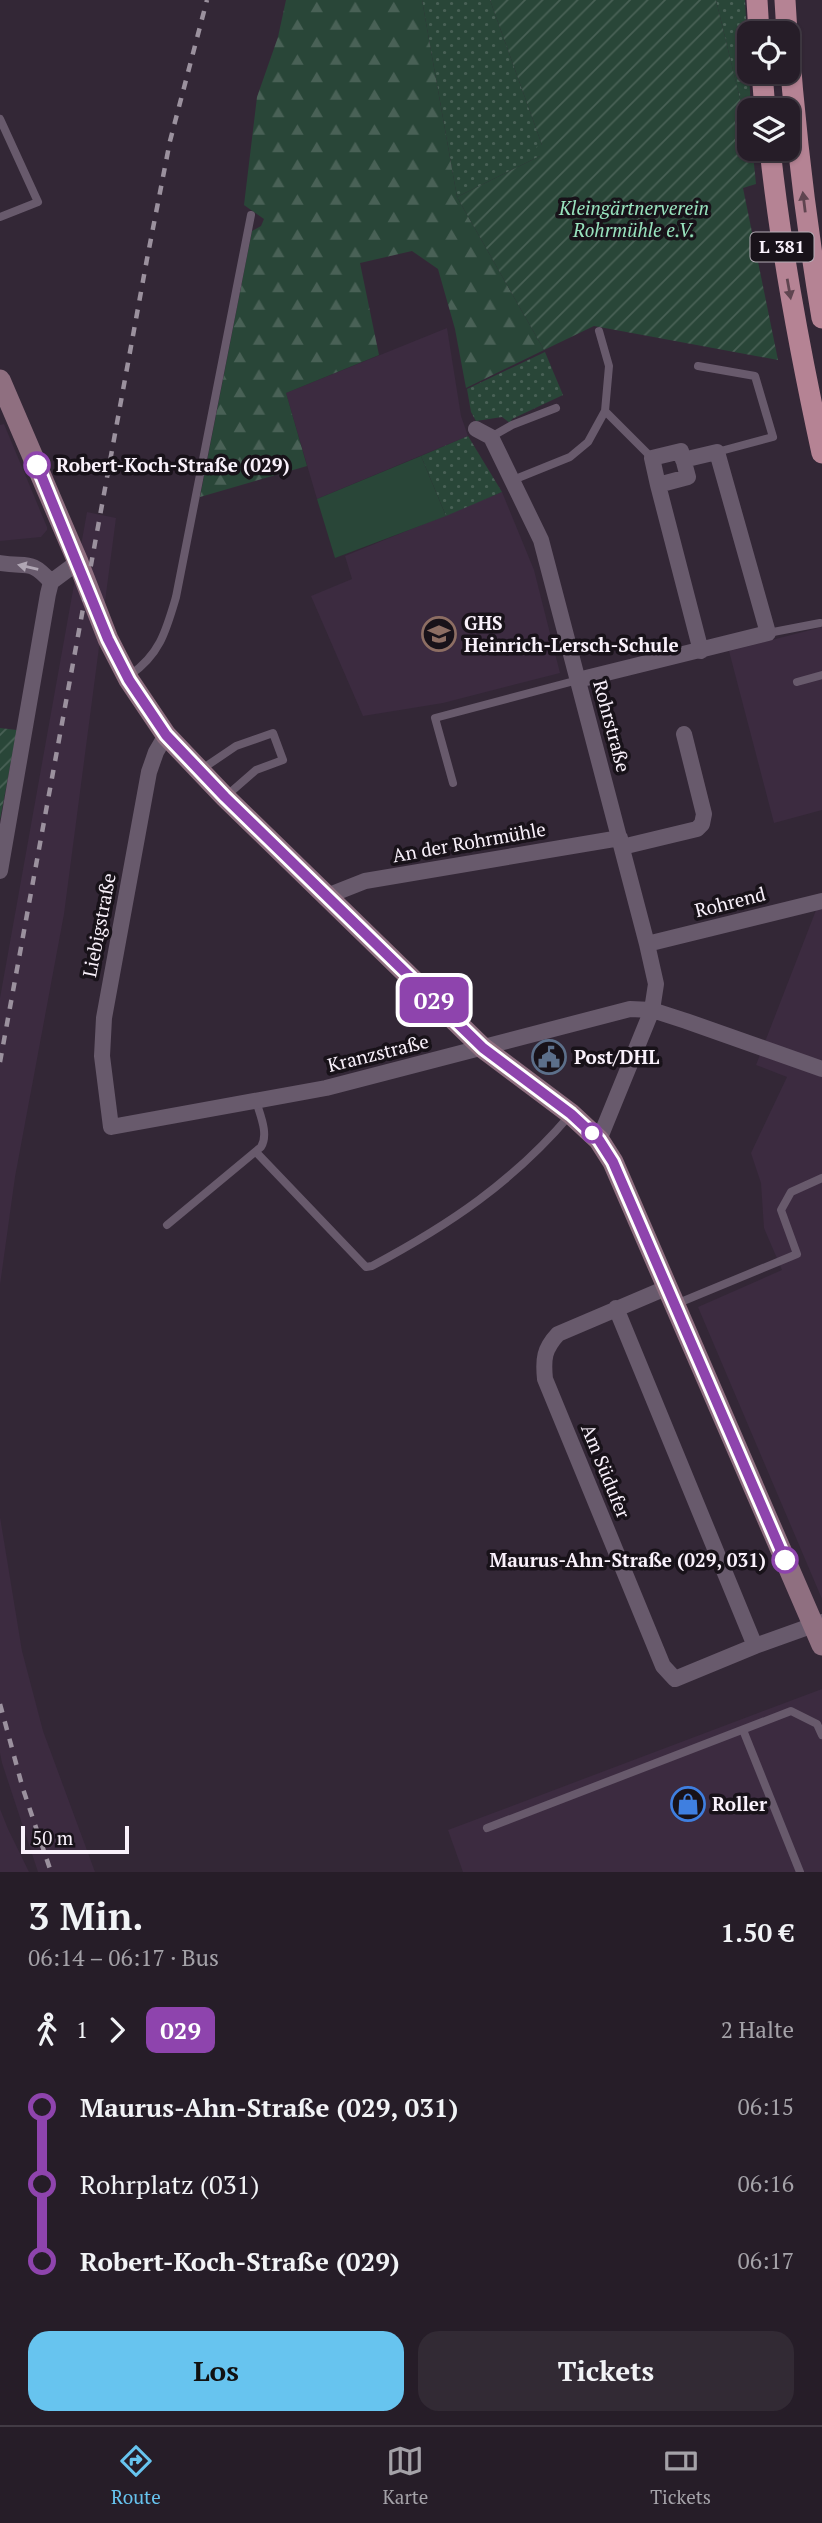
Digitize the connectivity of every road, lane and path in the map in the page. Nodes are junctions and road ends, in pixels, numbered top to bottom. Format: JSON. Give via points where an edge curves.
{"nodes":[{"id":1,"x":757,"y":0,"type":"edge"},
{"id":2,"x":785,"y":0,"type":"edge"},
{"id":3,"x":759,"y":21,"type":"edge"},
{"id":4,"x":787,"y":21,"type":"edge"},
{"id":5,"x":792,"y":84,"type":"edge"},
{"id":6,"x":0,"y":119,"type":"edge"},
{"id":7,"x":771,"y":161,"type":"edge"},
{"id":8,"x":251,"y":215,"type":"dead end"},
{"id":9,"x":0,"y":217,"type":"edge"},
{"id":10,"x":822,"y":318,"type":"edge"},
{"id":11,"x":599,"y":331,"type":"dead end"},
{"id":12,"x":698,"y":366,"type":"dead end"},
{"id":13,"x":0,"y":380,"type":"edge"},
{"id":14,"x":556,"y":408,"type":"dead end"},
{"id":15,"x":605,"y":411,"type":"junction"},
{"id":16,"x":8,"y":417,"type":"edge"},
{"id":17,"x":476,"y":429,"type":"dead end"},
{"id":18,"x":491,"y":437,"type":"junction"},
{"id":19,"x":717,"y":452,"type":"junction"},
{"id":20,"x":822,"y":453,"type":"edge"},
{"id":21,"x":652,"y":458,"type":"junction"},
{"id":22,"x":684,"y":460,"type":"junction"},
{"id":23,"x":513,"y":480,"type":"junction"},
{"id":24,"x":658,"y":485,"type":"junction"},
{"id":25,"x":78,"y":562,"type":"junction"},
{"id":26,"x":0,"y":563,"type":"edge"},
{"id":27,"x":51,"y":582,"type":"junction"},
{"id":28,"x":820,"y":623,"type":"dead end"},
{"id":29,"x":768,"y":633,"type":"junction"},
{"id":30,"x":701,"y":651,"type":"junction"},
{"id":31,"x":822,"y":675,"type":"edge"},
{"id":32,"x":127,"y":677,"type":"junction"},
{"id":33,"x":578,"y":680,"type":"junction"},
{"id":34,"x":797,"y":682,"type":"dead end"},
{"id":35,"x":684,"y":734,"type":"dead end"},
{"id":36,"x":166,"y":735,"type":"junction"},
{"id":37,"x":200,"y":771,"type":"junction"},
{"id":38,"x":453,"y":783,"type":"dead end"},
{"id":39,"x":225,"y":797,"type":"junction"},
{"id":40,"x":621,"y":842,"type":"junction"},
{"id":41,"x":0,"y":871,"type":"edge"},
{"id":42,"x":327,"y":896,"type":"junction"},
{"id":43,"x":822,"y":901,"type":"edge"},
{"id":44,"x":648,"y":944,"type":"junction"},
{"id":45,"x":652,"y":1010,"type":"junction"},
{"id":46,"x":483,"y":1048,"type":"junction"},
{"id":47,"x":822,"y":1069,"type":"edge"},
{"id":48,"x":256,"y":1101,"type":"junction"},
{"id":49,"x":571,"y":1114,"type":"junction"},
{"id":50,"x":111,"y":1128,"type":"joint"},
{"id":51,"x":599,"y":1140,"type":"junction"},
{"id":52,"x":256,"y":1152,"type":"junction"},
{"id":53,"x":822,"y":1178,"type":"edge"},
{"id":54,"x":167,"y":1225,"type":"dead end"},
{"id":55,"x":670,"y":1296,"type":"junction"},
{"id":56,"x":616,"y":1308,"type":"junction"},
{"id":57,"x":818,"y":1623,"type":"edge"},
{"id":58,"x":822,"y":1645,"type":"edge"},
{"id":59,"x":755,"y":1646,"type":"junction"},
{"id":60,"x":743,"y":1730,"type":"junction"},
{"id":61,"x":822,"y":1735,"type":"edge"},
{"id":62,"x":487,"y":1828,"type":"dead end"},
{"id":63,"x":800,"y":1872,"type":"edge"}],
"edges":[{"from":1,"to":3,"type":"main road"},
{"from":2,"to":4,"type":"main road","number":"L 381"},
{"from":10,"to":5,"type":"main road","number":"L 381","one_way":true},
{"from":6,"to":9,"type":"lane","via":[[38,202]]},
{"from":7,"to":20,"type":"main road","number":"L 381","one_way":true,"via":[[798,345]]},
{"from":8,"to":32,"type":"lane","via":[[176,597],[159,646]]},
{"from":11,"to":15,"type":"lane","via":[[609,366]]},
{"from":12,"to":19,"type":"lane","via":[[755,376],[773,437]]},
{"from":13,"to":16,"type":"street"},
{"from":14,"to":18,"type":"lane"},
{"from":15,"to":21,"type":"lane"},
{"from":15,"to":23,"type":"lane","via":[[588,442],[570,457]]},
{"from":16,"to":25,"type":"street"},
{"from":17,"to":18,"type":"street"},
{"from":18,"to":23,"type":"street","name":"Rohrstraße"},
{"from":19,"to":22,"type":"street"},
{"from":19,"to":29,"type":"street"},
{"from":21,"to":22,"type":"street","via":[[681,451]]},
{"from":21,"to":24,"type":"street"},
{"from":22,"to":24,"type":"street","via":[[688,477]]},
{"from":23,"to":33,"type":"street","name":"Rohrstraße","via":[[541,540]]},
{"from":24,"to":30,"type":"street"},
{"from":25,"to":27,"type":"street"},
{"from":25,"to":32,"type":"street"},
{"from":27,"to":26,"type":"street","one_way":true,"via":[[28,564]]},
{"from":27,"to":41,"type":"street"},
{"from":28,"to":29,"type":"lane"},
{"from":29,"to":30,"type":"street"},
{"from":30,"to":33,"type":"street"},
{"from":31,"to":34,"type":"lane"},
{"from":32,"to":36,"type":"street"},
{"from":33,"to":38,"type":"lane","via":[[435,719]]},
{"from":33,"to":40,"type":"street","name":"Rohrstraße"},
{"from":35,"to":40,"type":"street","via":[[704,814],[702,824],[697,829]]},
{"from":36,"to":37,"type":"street"},
{"from":36,"to":50,"type":"street","name":"Liebigstraße","via":[[149,772],[104,1018],[102,1056]]},
{"from":37,"to":39,"type":"street"},
{"from":37,"to":39,"type":"lane","via":[[236,747],[274,733],[283,760],[256,770]]},
{"from":39,"to":42,"type":"street"},
{"from":40,"to":42,"type":"street","name":"An der Rohrmühle","via":[[365,881]]},
{"from":40,"to":44,"type":"street","name":"Rohrstraße"},
{"from":42,"to":46,"type":"street"},
{"from":43,"to":44,"type":"street","name":"Rohrend"},
{"from":44,"to":45,"type":"street","name":"Rohrstraße","via":[[656,984]]},
{"from":45,"to":46,"type":"street","name":"Kranzstraße","via":[[630,1009]]},
{"from":45,"to":47,"type":"street"},
{"from":45,"to":51,"type":"street","name":"Rohrstraße"},
{"from":46,"to":48,"type":"street","name":"Kranzstraße"},
{"from":46,"to":49,"type":"street"},
{"from":48,"to":50,"type":"street","name":"Kranzstraße"},
{"from":48,"to":52,"type":"lane","via":[[265,1141]]},
{"from":49,"to":51,"type":"street"},
{"from":49,"to":52,"type":"lane","via":[[542,1148],[488,1195],[428,1237],[366,1267]]},
{"from":51,"to":55,"type":"street","via":[[613,1162]]},
{"from":52,"to":54,"type":"lane"},
{"from":53,"to":55,"type":"lane","via":[[792,1192],[781,1210],[797,1254]]},
{"from":55,"to":56,"type":"street","name":"Am Südufer"},
{"from":55,"to":57,"type":"street"},
{"from":56,"to":59,"type":"street"},
{"from":56,"to":59,"type":"street","name":"Am Südufer","via":[[558,1334],[546,1346],[543,1361],[545,1379],[632,1591],[663,1666],[675,1679]]},
{"from":57,"to":58,"type":"street"},
{"from":57,"to":59,"type":"street","name":"Am Südufer"},
{"from":60,"to":61,"type":"lane","via":[[791,1711],[817,1724]]},
{"from":60,"to":62,"type":"lane"},
{"from":60,"to":63,"type":"lane"}]}
